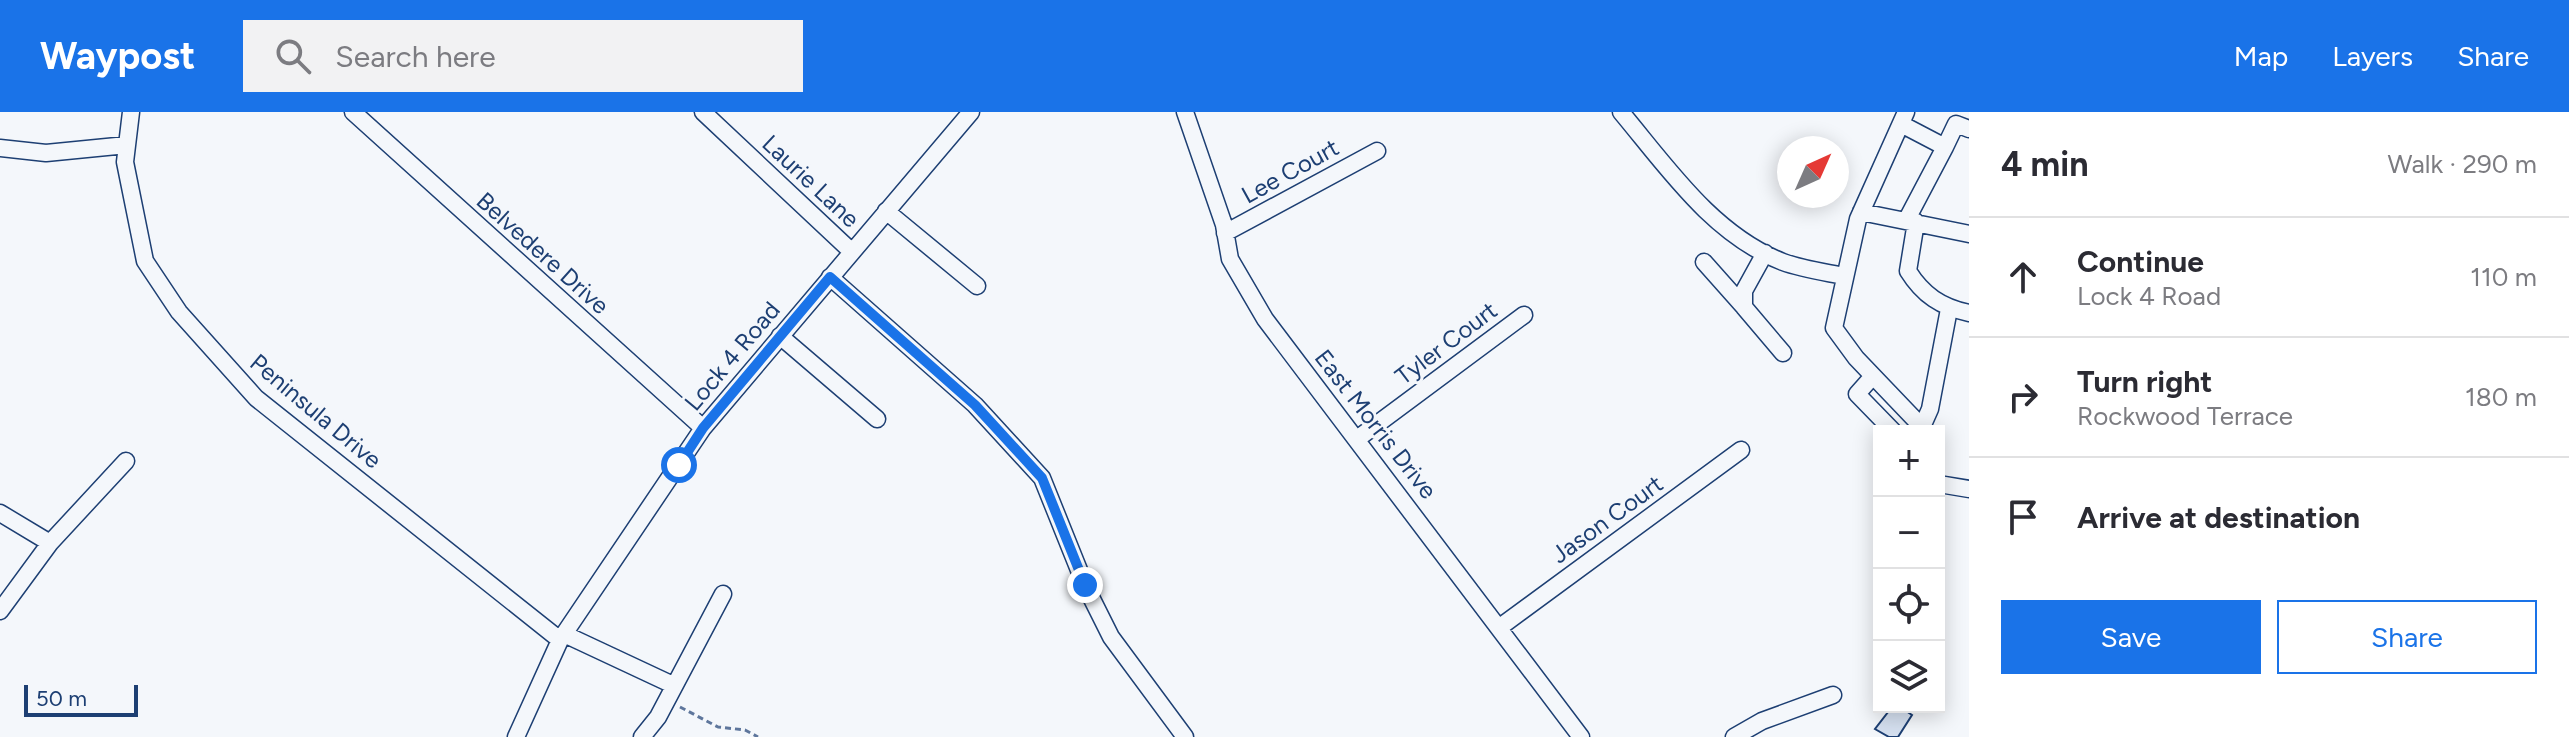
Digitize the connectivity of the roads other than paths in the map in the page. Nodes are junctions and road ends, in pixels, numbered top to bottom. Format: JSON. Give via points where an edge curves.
{"nodes":[{"id":1,"x":131,"y":112,"type":"edge"},
{"id":2,"x":353,"y":112,"type":"edge"},
{"id":3,"x":703,"y":112,"type":"edge"},
{"id":4,"x":971,"y":112,"type":"edge"},
{"id":5,"x":1185,"y":112,"type":"edge"},
{"id":6,"x":1621,"y":112,"type":"edge"},
{"id":7,"x":1903,"y":118,"type":"edge"},
{"id":8,"x":1969,"y":129,"type":"edge"},
{"id":9,"x":127,"y":145,"type":"junction"},
{"id":10,"x":1945,"y":147,"type":"junction"},
{"id":11,"x":0,"y":148,"type":"edge"},
{"id":12,"x":1377,"y":151,"type":"dead end"},
{"id":13,"x":886,"y":211,"type":"junction"},
{"id":14,"x":1861,"y":212,"type":"junction"},
{"id":15,"x":1911,"y":222,"type":"junction"},
{"id":16,"x":1225,"y":233,"type":"junction"},
{"id":17,"x":1969,"y":234,"type":"edge"},
{"id":18,"x":851,"y":251,"type":"junction"},
{"id":19,"x":1765,"y":253,"type":"junction"},
{"id":20,"x":1704,"y":262,"type":"dead end"},
{"id":21,"x":1844,"y":276,"type":"junction"},
{"id":22,"x":830,"y":277,"type":"junction"},
{"id":23,"x":977,"y":286,"type":"dead end"},
{"id":24,"x":1744,"y":307,"type":"junction"},
{"id":25,"x":1949,"y":309,"type":"junction"},
{"id":26,"x":1969,"y":313,"type":"edge"},
{"id":27,"x":1524,"y":315,"type":"dead end"},
{"id":28,"x":780,"y":336,"type":"junction"},
{"id":29,"x":1783,"y":353,"type":"dead end"},
{"id":30,"x":1873,"y":376,"type":"junction"},
{"id":31,"x":877,"y":419,"type":"dead end"},
{"id":32,"x":1887,"y":425,"type":"edge"},
{"id":33,"x":1917,"y":425,"type":"edge"},
{"id":34,"x":1923,"y":425,"type":"edge"},
{"id":35,"x":703,"y":428,"type":"junction"},
{"id":36,"x":1357,"y":439,"type":"junction"},
{"id":37,"x":1741,"y":450,"type":"dead end"},
{"id":38,"x":126,"y":461,"type":"dead end"},
{"id":39,"x":1945,"y":485,"type":"edge"},
{"id":40,"x":1969,"y":489,"type":"edge"},
{"id":41,"x":0,"y":513,"type":"edge"},
{"id":42,"x":50,"y":543,"type":"junction"},
{"id":43,"x":723,"y":594,"type":"dead end"},
{"id":44,"x":0,"y":611,"type":"edge"},
{"id":45,"x":1500,"y":627,"type":"junction"},
{"id":46,"x":562,"y":637,"type":"junction"},
{"id":47,"x":669,"y":692,"type":"junction"},
{"id":48,"x":1833,"y":695,"type":"dead end"},
{"id":49,"x":516,"y":737,"type":"edge"},
{"id":50,"x":642,"y":737,"type":"edge"},
{"id":51,"x":1185,"y":737,"type":"edge"},
{"id":52,"x":1581,"y":737,"type":"edge"},
{"id":53,"x":1734,"y":737,"type":"edge"}],
"edges":[{"from":1,"to":9,"type":"street","name":"Peninsula Drive"},
{"from":2,"to":35,"type":"street","name":"Belvedere Drive"},
{"from":3,"to":18,"type":"street","name":"Laurie Lane"},
{"from":4,"to":13,"type":"street","name":"Lock 4 Road"},
{"from":5,"to":16,"type":"street","name":"East Morris Drive"},
{"from":6,"to":19,"type":"street","via":[[1696,201]]},
{"from":7,"to":10,"type":"street"},
{"from":7,"to":14,"type":"street"},
{"from":8,"to":10,"type":"street","via":[[1956,124]]},
{"from":9,"to":11,"type":"street","via":[[46,153]]},
{"from":9,"to":46,"type":"street","name":"Peninsula Drive","via":[[125,162],[145,261],[179,312],[256,398]]},
{"from":10,"to":15,"type":"street"},
{"from":12,"to":16,"type":"street","name":"Lee Court"},
{"from":13,"to":18,"type":"street","name":"Lock 4 Road"},
{"from":13,"to":23,"type":"street"},
{"from":14,"to":15,"type":"street"},
{"from":14,"to":21,"type":"street"},
{"from":15,"to":17,"type":"street"},
{"from":15,"to":25,"type":"street","via":[[1908,271],[1921,291]]},
{"from":16,"to":36,"type":"street","name":"East Morris Drive","via":[[1230,259],[1265,319]]},
{"from":18,"to":22,"type":"street","name":"Lock 4 Road"},
{"from":19,"to":21,"type":"street"},
{"from":19,"to":24,"type":"street","via":[[1744,291]]},
{"from":20,"to":24,"type":"street"},
{"from":21,"to":30,"type":"street","via":[[1834,328]]},
{"from":22,"to":28,"type":"street","name":"Lock 4 Road"},
{"from":22,"to":51,"type":"street","via":[[975,405],[1042,478],[1111,637]]},
{"from":24,"to":29,"type":"street"},
{"from":25,"to":26,"type":"street"},
{"from":25,"to":34,"type":"street"},
{"from":27,"to":36,"type":"street","name":"Tyler Court"},
{"from":28,"to":31,"type":"street"},
{"from":28,"to":35,"type":"street","name":"Lock 4 Road"},
{"from":30,"to":32,"type":"street","via":[[1857,394]]},
{"from":30,"to":33,"type":"street"},
{"from":35,"to":46,"type":"street","name":"Lock 4 Road"},
{"from":36,"to":45,"type":"street","name":"East Morris Drive"},
{"from":37,"to":45,"type":"street","name":"Jason Court"},
{"from":38,"to":42,"type":"street"},
{"from":39,"to":40,"type":"street"},
{"from":41,"to":42,"type":"street"},
{"from":42,"to":44,"type":"street"},
{"from":43,"to":47,"type":"street"},
{"from":45,"to":52,"type":"street","name":"East Morris Drive"},
{"from":46,"to":47,"type":"street","name":"Peninsula Drive"},
{"from":46,"to":49,"type":"street","name":"Lock 4 Road"},
{"from":47,"to":50,"type":"street"},
{"from":48,"to":53,"type":"street"}]}
